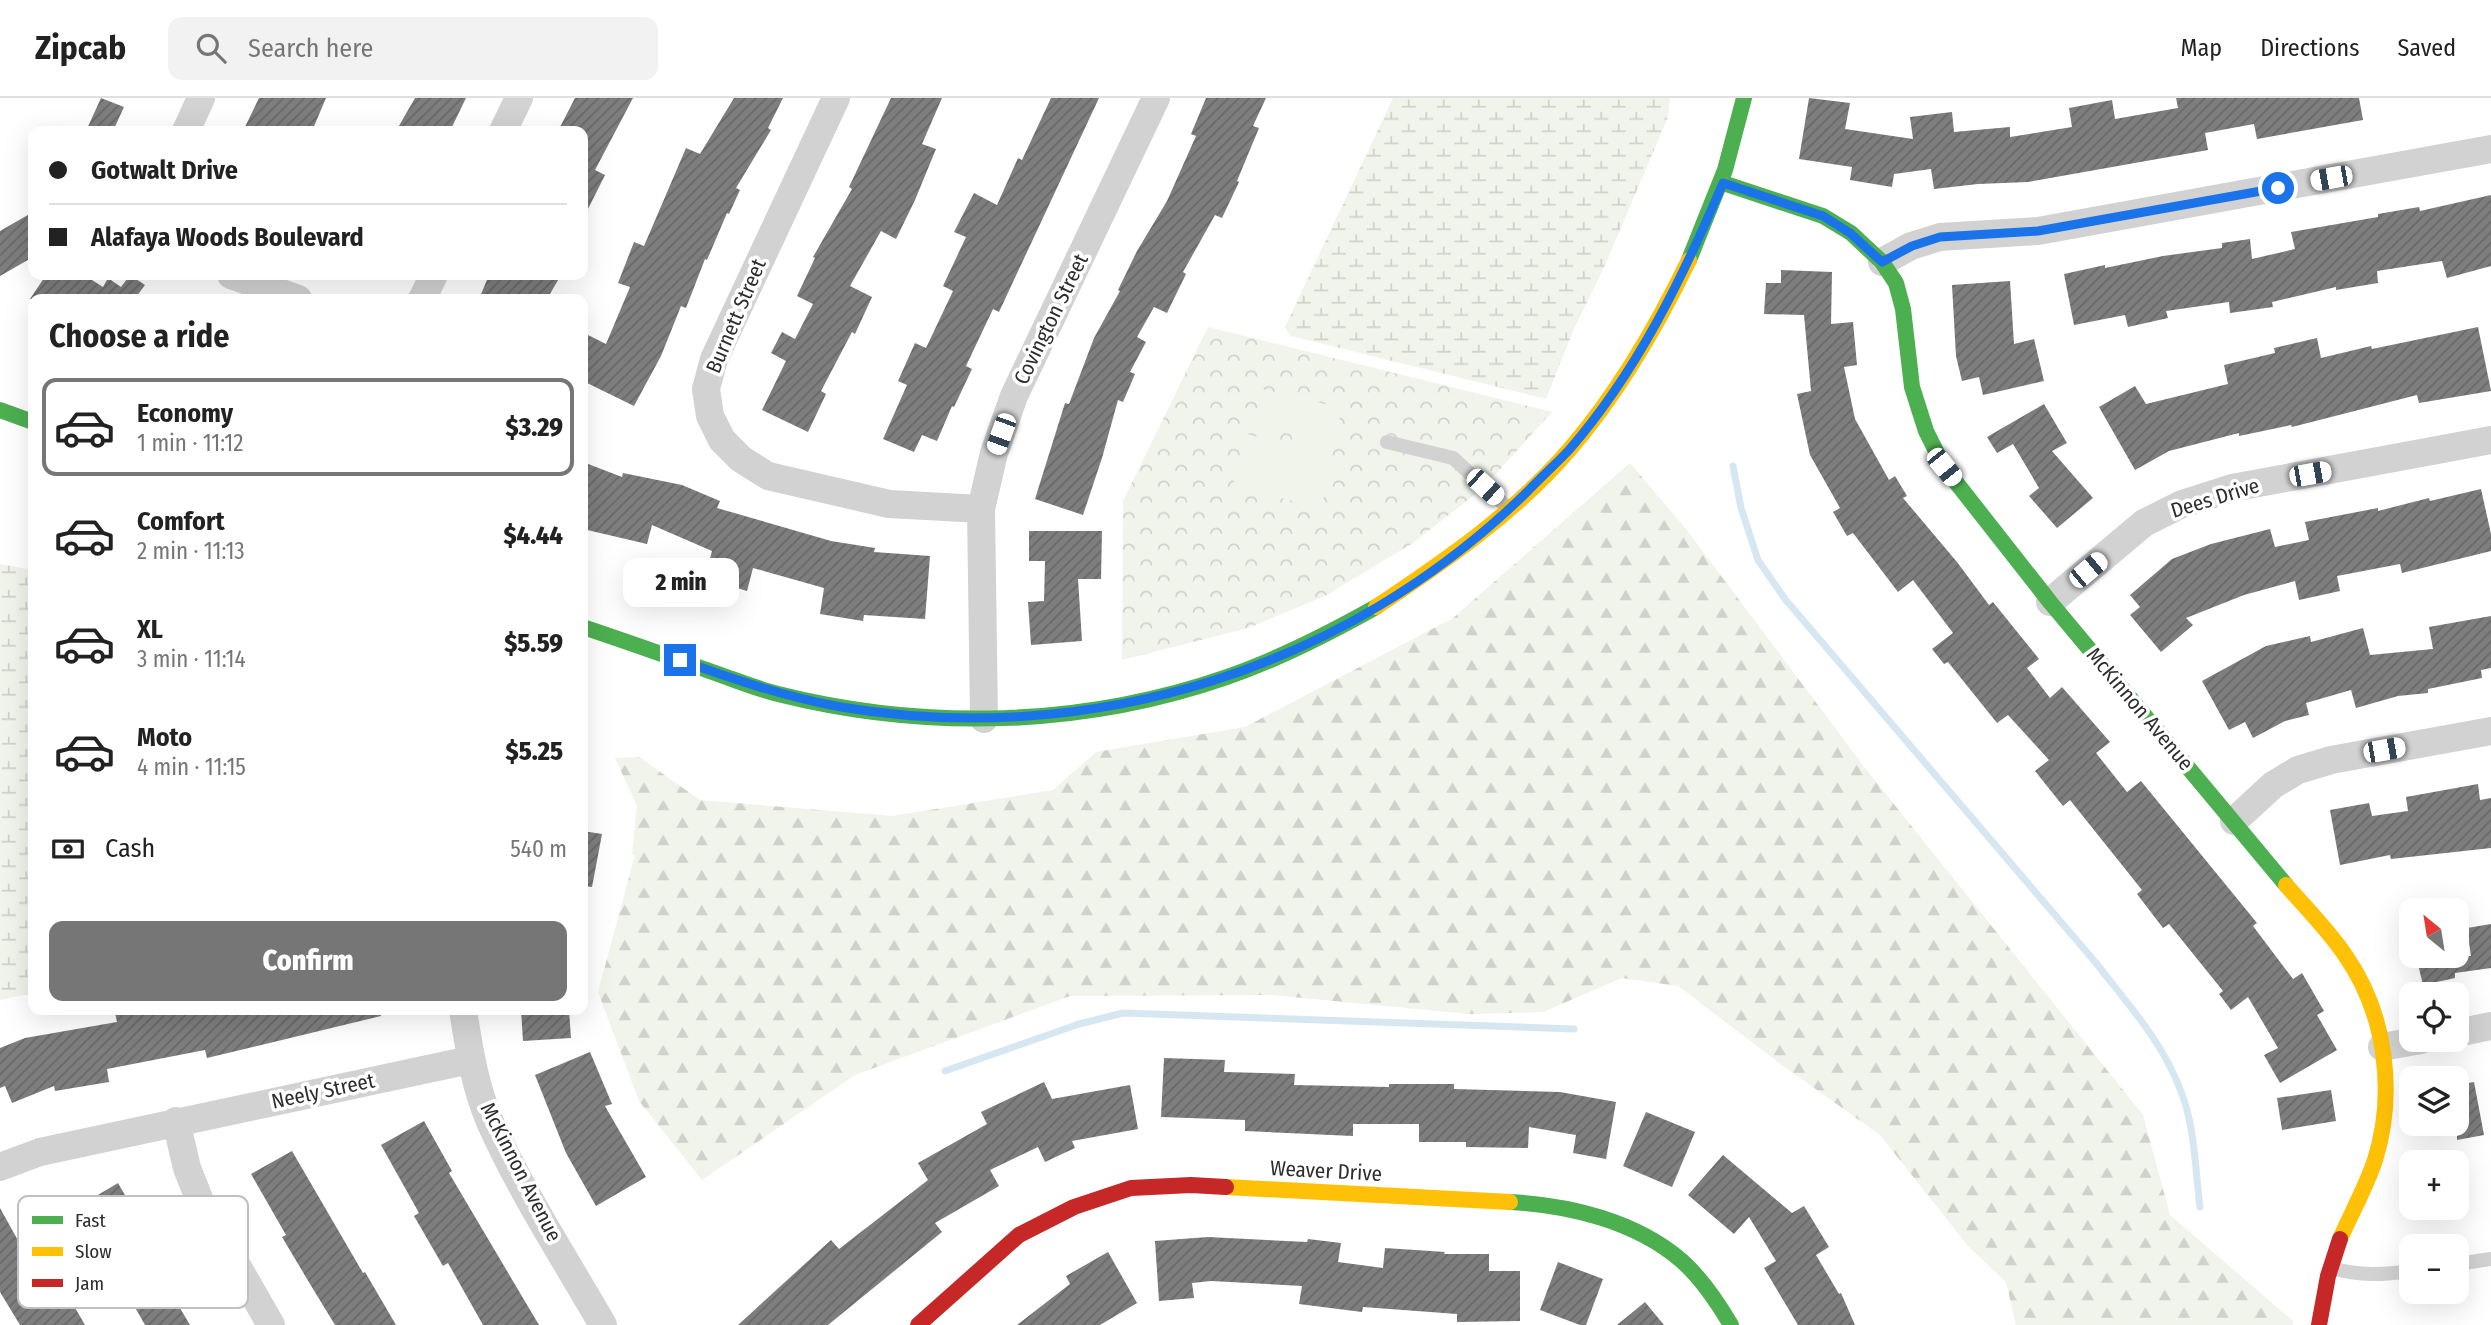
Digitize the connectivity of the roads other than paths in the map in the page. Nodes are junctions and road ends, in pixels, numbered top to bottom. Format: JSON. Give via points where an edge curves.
{"nodes":[{"id":1,"x":201,"y":98,"type":"edge"},
{"id":2,"x":519,"y":98,"type":"edge"},
{"id":3,"x":836,"y":98,"type":"edge"},
{"id":4,"x":1156,"y":98,"type":"edge"},
{"id":5,"x":1744,"y":98,"type":"edge"},
{"id":6,"x":188,"y":126,"type":"edge"},
{"id":7,"x":505,"y":126,"type":"edge"},
{"id":8,"x":2491,"y":149,"type":"edge"},
{"id":9,"x":1723,"y":183,"type":"junction"},
{"id":10,"x":1882,"y":262,"type":"junction"},
{"id":11,"x":245,"y":280,"type":"edge"},
{"id":12,"x":284,"y":294,"type":"edge"},
{"id":13,"x":0,"y":410,"type":"edge"},
{"id":14,"x":28,"y":420,"type":"edge"},
{"id":15,"x":2491,"y":440,"type":"edge"},
{"id":16,"x":1387,"y":442,"type":"dead end"},
{"id":17,"x":981,"y":509,"type":"junction"},
{"id":18,"x":1509,"y":509,"type":"junction"},
{"id":19,"x":2050,"y":601,"type":"junction"},
{"id":20,"x":588,"y":629,"type":"edge"},
{"id":21,"x":984,"y":719,"type":"junction"},
{"id":22,"x":2491,"y":731,"type":"edge"},
{"id":23,"x":2234,"y":821,"type":"junction"},
{"id":24,"x":464,"y":1015,"type":"edge"},
{"id":25,"x":2491,"y":1026,"type":"edge"},
{"id":26,"x":2469,"y":1031,"type":"edge"},
{"id":27,"x":2399,"y":1044,"type":"edge"},
{"id":28,"x":2382,"y":1047,"type":"junction"},
{"id":29,"x":470,"y":1060,"type":"junction"},
{"id":30,"x":176,"y":1121,"type":"junction"},
{"id":31,"x":0,"y":1167,"type":"edge"},
{"id":32,"x":198,"y":1196,"type":"edge"},
{"id":33,"x":2491,"y":1259,"type":"edge"},
{"id":34,"x":2469,"y":1262,"type":"edge"},
{"id":35,"x":2330,"y":1268,"type":"junction"},
{"id":36,"x":2399,"y":1272,"type":"edge"},
{"id":37,"x":248,"y":1285,"type":"edge"},
{"id":38,"x":271,"y":1325,"type":"edge"},
{"id":39,"x":603,"y":1325,"type":"edge"},
{"id":40,"x":918,"y":1325,"type":"edge"},
{"id":41,"x":1731,"y":1325,"type":"edge"},
{"id":42,"x":2319,"y":1325,"type":"edge"}],
"edges":[{"from":1,"to":6,"type":"street"},
{"from":2,"to":7,"type":"street"},
{"from":3,"to":17,"type":"street","name":"Burnett Street","via":[[714,359],[706,389],[710,416],[722,440],[741,459],[768,475],[889,504]]},
{"from":4,"to":17,"type":"street","name":"Covington Street","via":[[1014,396]]},
{"from":5,"to":9,"type":"street"},
{"from":8,"to":10,"type":"street","via":[[2038,231],[1940,237]]},
{"from":9,"to":10,"type":"street","name":"McKinnon Avenue","via":[[1823,216]]},
{"from":9,"to":18,"type":"street","via":[[1660,317],[1621,380],[1569,450]]},
{"from":10,"to":19,"type":"street","name":"McKinnon Avenue","via":[[1896,283],[1903,309],[1912,387],[1926,432],[1944,467]]},
{"from":11,"to":12,"type":"street"},
{"from":13,"to":14,"type":"street"},
{"from":15,"to":19,"type":"street","name":"Dees Drive","via":[[2232,488],[2182,504],[2144,523]]},
{"from":16,"to":18,"type":"lane","via":[[1452,458]]},
{"from":17,"to":21,"type":"street","name":"Covington Street"},
{"from":18,"to":21,"type":"street","via":[[1415,585],[1333,633],[1249,670],[1137,702],[1068,714]]},
{"from":19,"to":23,"type":"street","name":"McKinnon Avenue"},
{"from":20,"to":21,"type":"street","via":[[777,694],[856,709]]},
{"from":22,"to":23,"type":"street","via":[[2298,770],[2273,785]]},
{"from":23,"to":28,"type":"street","name":"McKinnon Avenue","via":[[2345,955],[2372,1008]]},
{"from":24,"to":29,"type":"street","name":"McKinnon Avenue"},
{"from":25,"to":26,"type":"street"},
{"from":27,"to":28,"type":"street"},
{"from":28,"to":35,"type":"street","name":"McKinnon Avenue","via":[[2386,1117],[2376,1157]]},
{"from":29,"to":30,"type":"street","name":"Neely Street"},
{"from":29,"to":39,"type":"street","name":"McKinnon Avenue","via":[[496,1133]]},
{"from":30,"to":31,"type":"street","name":"Neely Street","via":[[40,1152]]},
{"from":30,"to":32,"type":"street"},
{"from":33,"to":34,"type":"lane"},
{"from":35,"to":36,"type":"lane","via":[[2357,1275]]},
{"from":35,"to":42,"type":"street","name":"McKinnon Avenue"},
{"from":37,"to":38,"type":"street"},
{"from":40,"to":41,"type":"street","name":"Weaver Drive","via":[[1019,1235],[1074,1207],[1131,1188],[1191,1185],[1531,1203],[1597,1216],[1642,1234],[1682,1261]]}]}
